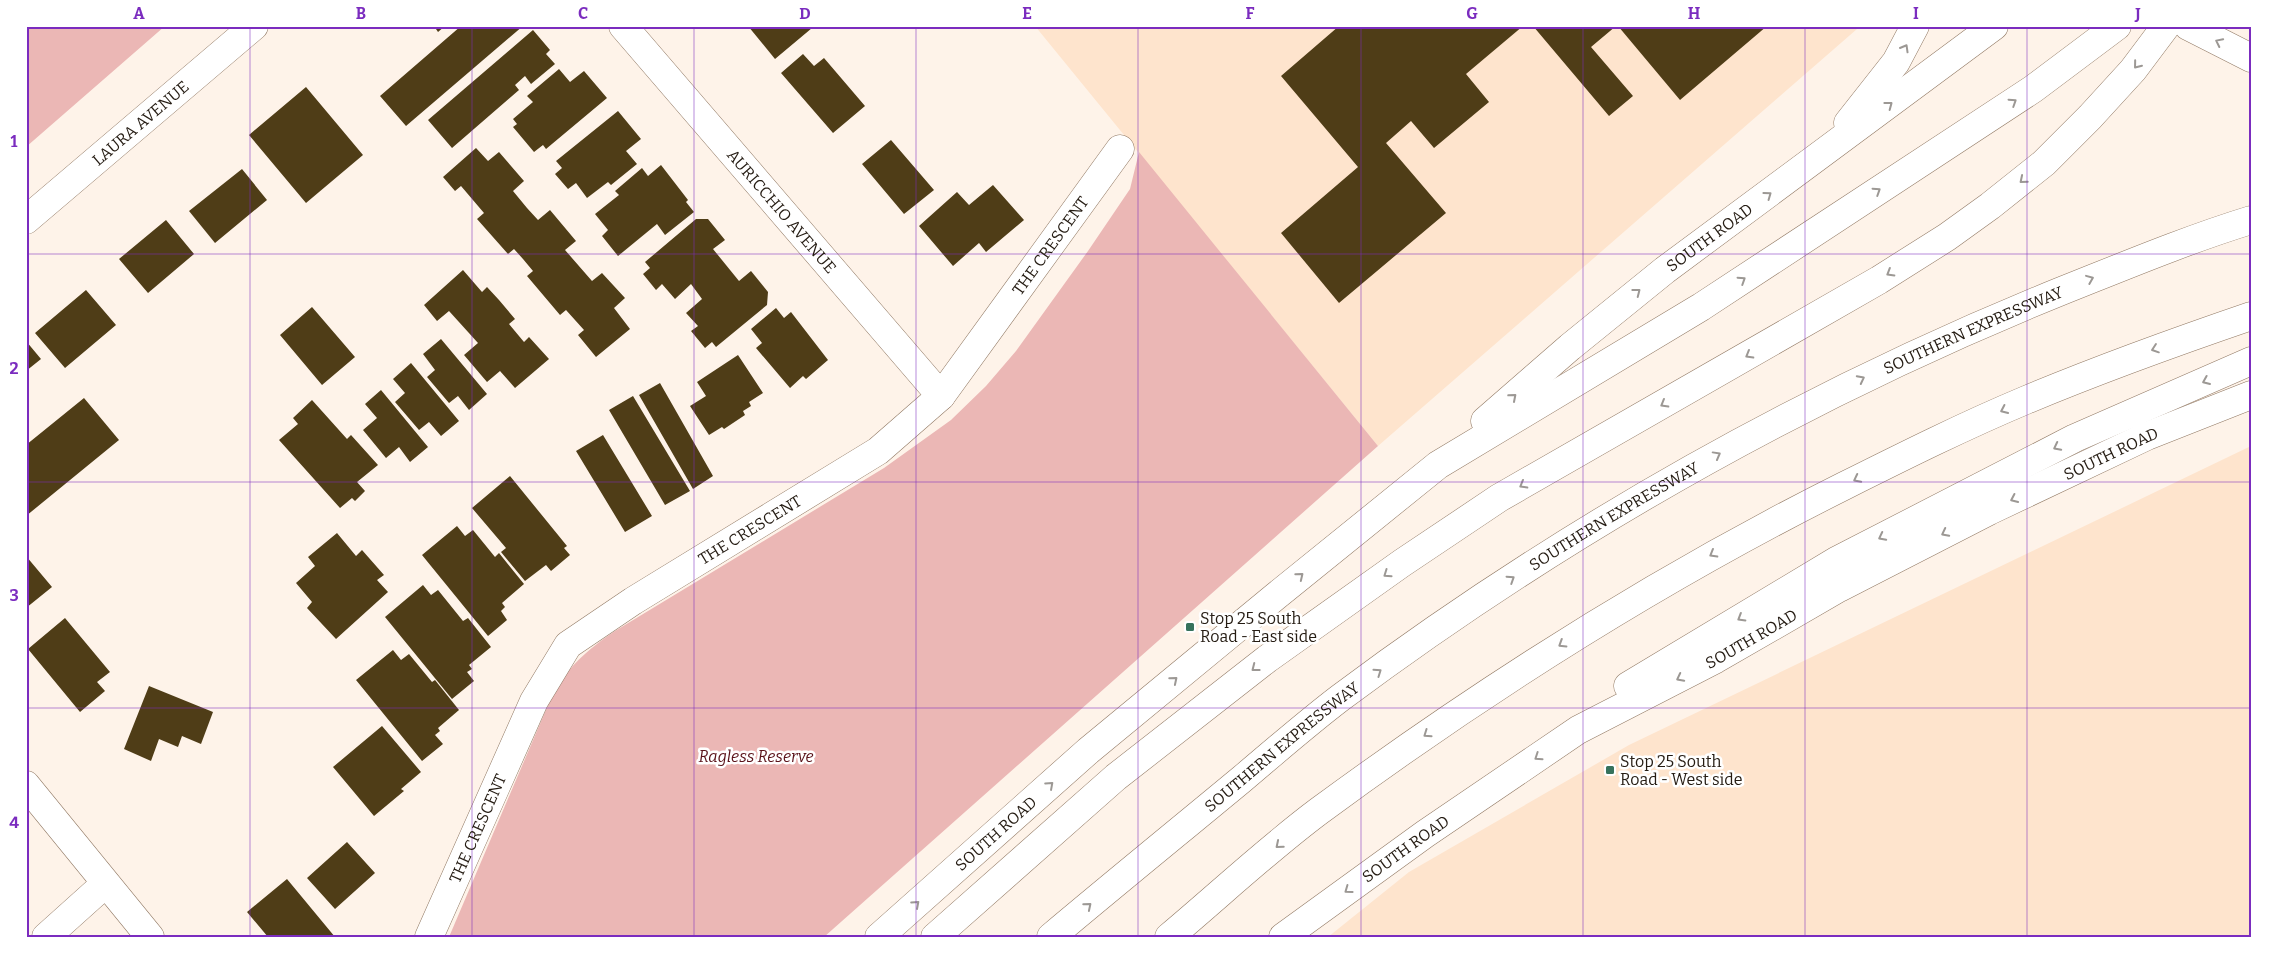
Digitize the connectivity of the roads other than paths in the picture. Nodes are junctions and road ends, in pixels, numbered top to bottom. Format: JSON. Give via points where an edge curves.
{"nodes":[{"id":1,"x":254,"y":26,"type":"edge"},
{"id":2,"x":623,"y":26,"type":"edge"},
{"id":3,"x":1915,"y":26,"type":"edge"},
{"id":4,"x":1994,"y":26,"type":"edge"},
{"id":5,"x":2117,"y":26,"type":"edge"},
{"id":6,"x":2166,"y":26,"type":"edge"},
{"id":7,"x":2188,"y":26,"type":"edge"},
{"id":8,"x":2251,"y":58,"type":"edge"},
{"id":9,"x":1120,"y":150,"type":"dead end"},
{"id":10,"x":1822,"y":156,"type":"junction"},
{"id":11,"x":26,"y":220,"type":"edge"},
{"id":12,"x":2251,"y":220,"type":"edge"},
{"id":13,"x":2251,"y":316,"type":"edge"},
{"id":14,"x":2251,"y":361,"type":"edge"},
{"id":15,"x":2251,"y":395,"type":"edge"},
{"id":16,"x":941,"y":396,"type":"junction"},
{"id":17,"x":1438,"y":465,"type":"junction"},
{"id":18,"x":1578,"y":730,"type":"junction"},
{"id":19,"x":26,"y":785,"type":"edge"},
{"id":20,"x":106,"y":884,"type":"junction"},
{"id":21,"x":46,"y":937,"type":"edge"},
{"id":22,"x":150,"y":937,"type":"edge"},
{"id":23,"x":429,"y":937,"type":"edge"},
{"id":24,"x":879,"y":937,"type":"edge"},
{"id":25,"x":936,"y":937,"type":"edge"},
{"id":26,"x":1050,"y":937,"type":"edge"},
{"id":27,"x":1169,"y":937,"type":"edge"},
{"id":28,"x":1284,"y":937,"type":"edge"}],
"edges":[{"from":1,"to":11,"type":"main road","name":"LAURA AVENUE"},
{"from":2,"to":16,"type":"main road","name":"AURICCHIO AVENUE"},
{"from":10,"to":3,"type":"main road","one_way":true,"via":[[1885,78]]},
{"from":10,"to":4,"type":"main road","name":"SOUTH ROAD","one_way":true},
{"from":17,"to":5,"type":"main road","name":"SOUTH ROAD","one_way":true,"via":[[1701,306],[2033,88]]},
{"from":6,"to":25,"type":"main road","one_way":true,"via":[[2133,70],[2090,117],[2044,162],[1990,206],[1888,275],[1499,498],[1402,563],[1267,659],[1116,777]]},
{"from":8,"to":7,"type":"main road","one_way":true},
{"from":9,"to":16,"type":"main road","name":"THE CRESCENT"},
{"from":17,"to":10,"type":"main road","name":"SOUTH ROAD","one_way":true,"via":[[1615,310]]},
{"from":26,"to":12,"type":"main road","name":"SOUTHERN EXPRESSWAY","one_way":true,"via":[[1338,699],[1499,586],[1583,532],[1659,487],[1883,368],[2098,276]]},
{"from":13,"to":27,"type":"main road","one_way":true,"via":[[2024,400],[1895,460],[1726,547],[1603,618],[1488,691],[1316,813]]},
{"from":14,"to":18,"type":"main road","one_way":true,"via":[[2075,438],[1836,561],[1630,684]]},
{"from":15,"to":18,"type":"main road","name":"SOUTH ROAD","one_way":true,"via":[[2147,436],[1989,511],[1839,588],[1716,659]]},
{"from":16,"to":23,"type":"main road","name":"THE CRESCENT","via":[[878,451],[633,601],[568,645],[534,701]]},
{"from":24,"to":17,"type":"main road","name":"SOUTH ROAD","one_way":true,"via":[[1088,751]]},
{"from":18,"to":28,"type":"main road","name":"SOUTH ROAD","one_way":true,"via":[[1425,834]]},
{"from":19,"to":20,"type":"main road"},
{"from":20,"to":21,"type":"main road"},
{"from":20,"to":22,"type":"main road"}]}
